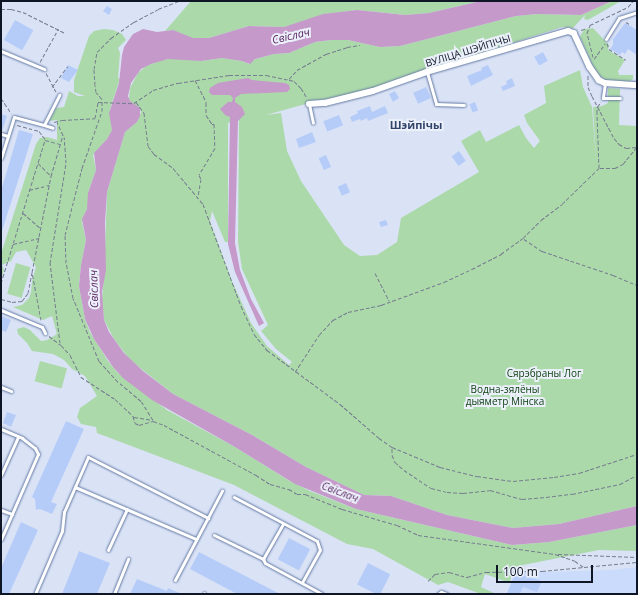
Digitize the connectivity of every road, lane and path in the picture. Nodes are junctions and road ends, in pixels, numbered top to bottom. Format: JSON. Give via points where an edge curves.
{"nodes":[{"id":1,"x":179,"y":1,"type":"edge"},
{"id":2,"x":633,"y":1,"type":"edge"},
{"id":3,"x":1,"y":9,"type":"edge"},
{"id":4,"x":637,"y":12,"type":"edge"},
{"id":5,"x":623,"y":20,"type":"dead end"},
{"id":6,"x":631,"y":26,"type":"dead end"},
{"id":7,"x":588,"y":28,"type":"junction"},
{"id":8,"x":58,"y":30,"type":"junction"},
{"id":9,"x":65,"y":33,"type":"dead end"},
{"id":10,"x":574,"y":33,"type":"junction"},
{"id":11,"x":606,"y":39,"type":"joint"},
{"id":12,"x":360,"y":45,"type":"dead end"},
{"id":13,"x":1,"y":51,"type":"edge"},
{"id":14,"x":626,"y":60,"type":"dead end"},
{"id":15,"x":40,"y":62,"type":"dead end"},
{"id":16,"x":68,"y":66,"type":"dead end"},
{"id":17,"x":590,"y":67,"type":"junction"},
{"id":18,"x":44,"y":68,"type":"joint"},
{"id":19,"x":427,"y":72,"type":"junction"},
{"id":20,"x":195,"y":79,"type":"junction"},
{"id":21,"x":288,"y":80,"type":"junction"},
{"id":22,"x":605,"y":83,"type":"junction"},
{"id":23,"x":637,"y":84,"type":"edge"},
{"id":24,"x":52,"y":87,"type":"junction"},
{"id":25,"x":59,"y":95,"type":"joint"},
{"id":26,"x":1,"y":98,"type":"edge"},
{"id":27,"x":603,"y":98,"type":"junction"},
{"id":28,"x":620,"y":98,"type":"dead end"},
{"id":29,"x":103,"y":102,"type":"junction"},
{"id":30,"x":135,"y":102,"type":"junction"},
{"id":31,"x":309,"y":104,"type":"junction"},
{"id":32,"x":464,"y":106,"type":"dead end"},
{"id":33,"x":597,"y":107,"type":"junction"},
{"id":34,"x":14,"y":117,"type":"junction"},
{"id":35,"x":57,"y":121,"type":"junction"},
{"id":36,"x":313,"y":123,"type":"dead end"},
{"id":37,"x":12,"y":124,"type":"junction"},
{"id":38,"x":44,"y":125,"type":"junction"},
{"id":39,"x":53,"y":128,"type":"joint"},
{"id":40,"x":1,"y":134,"type":"edge"},
{"id":41,"x":63,"y":135,"type":"junction"},
{"id":42,"x":8,"y":136,"type":"junction"},
{"id":43,"x":46,"y":140,"type":"junction"},
{"id":44,"x":60,"y":144,"type":"junction"},
{"id":45,"x":637,"y":147,"type":"edge"},
{"id":46,"x":1,"y":158,"type":"edge"},
{"id":47,"x":38,"y":162,"type":"junction"},
{"id":48,"x":599,"y":168,"type":"junction"},
{"id":49,"x":51,"y":176,"type":"junction"},
{"id":50,"x":50,"y":185,"type":"junction"},
{"id":51,"x":29,"y":190,"type":"junction"},
{"id":52,"x":198,"y":196,"type":"junction"},
{"id":53,"x":22,"y":212,"type":"junction"},
{"id":54,"x":41,"y":228,"type":"junction"},
{"id":55,"x":39,"y":238,"type":"junction"},
{"id":56,"x":523,"y":238,"type":"junction"},
{"id":57,"x":13,"y":244,"type":"junction"},
{"id":58,"x":32,"y":272,"type":"junction"},
{"id":59,"x":375,"y":273,"type":"dead end"},
{"id":60,"x":1,"y":283,"type":"edge"},
{"id":61,"x":637,"y":285,"type":"edge"},
{"id":62,"x":1,"y":299,"type":"edge"},
{"id":63,"x":389,"y":302,"type":"junction"},
{"id":64,"x":1,"y":310,"type":"edge"},
{"id":65,"x":42,"y":327,"type":"junction"},
{"id":66,"x":45,"y":333,"type":"joint"},
{"id":67,"x":60,"y":344,"type":"junction"},
{"id":68,"x":295,"y":372,"type":"junction"},
{"id":69,"x":1,"y":387,"type":"edge"},
{"id":70,"x":11,"y":391,"type":"dead end"},
{"id":71,"x":133,"y":416,"type":"junction"},
{"id":72,"x":153,"y":421,"type":"junction"},
{"id":73,"x":1,"y":429,"type":"edge"},
{"id":74,"x":18,"y":437,"type":"junction"},
{"id":75,"x":392,"y":447,"type":"junction"},
{"id":76,"x":637,"y":454,"type":"edge"},
{"id":77,"x":1,"y":475,"type":"edge"},
{"id":78,"x":637,"y":475,"type":"edge"},
{"id":79,"x":75,"y":486,"type":"junction"},
{"id":80,"x":222,"y":491,"type":"dead end"},
{"id":81,"x":234,"y":497,"type":"dead end"},
{"id":82,"x":127,"y":509,"type":"junction"},
{"id":83,"x":1,"y":510,"type":"edge"},
{"id":84,"x":12,"y":514,"type":"junction"},
{"id":85,"x":208,"y":518,"type":"junction"},
{"id":86,"x":283,"y":524,"type":"junction"},
{"id":87,"x":214,"y":535,"type":"dead end"},
{"id":88,"x":1,"y":539,"type":"edge"},
{"id":89,"x":196,"y":539,"type":"junction"},
{"id":90,"x":108,"y":550,"type":"dead end"},
{"id":91,"x":555,"y":554,"type":"junction"},
{"id":92,"x":637,"y":557,"type":"edge"},
{"id":93,"x":128,"y":559,"type":"dead end"},
{"id":94,"x":264,"y":559,"type":"junction"},
{"id":95,"x":637,"y":562,"type":"edge"},
{"id":96,"x":585,"y":568,"type":"junction"},
{"id":97,"x":175,"y":580,"type":"dead end"},
{"id":98,"x":428,"y":581,"type":"dead end"},
{"id":99,"x":302,"y":582,"type":"junction"},
{"id":100,"x":35,"y":594,"type":"edge"},
{"id":101,"x":114,"y":594,"type":"edge"},
{"id":102,"x":322,"y":594,"type":"edge"},
{"id":103,"x":438,"y":594,"type":"edge"},
{"id":104,"x":447,"y":594,"type":"edge"}],
"edges":[{"from":1,"to":29,"type":"path","via":[[134,22],[111,38],[97,52],[94,69],[96,92]]},
{"from":2,"to":7,"type":"path","via":[[628,7],[592,23]]},
{"from":3,"to":8,"type":"path","via":[[23,12]]},
{"from":4,"to":11,"type":"lane","via":[[619,18]]},
{"from":5,"to":6,"type":"path"},
{"from":7,"to":10,"type":"path"},
{"from":7,"to":17,"type":"path","via":[[593,55]]},
{"from":8,"to":9,"type":"path"},
{"from":8,"to":15,"type":"path"},
{"from":10,"to":17,"type":"street"},
{"from":10,"to":19,"type":"street","name":"ВУЛІЦА ШЭЙПІЧЫ","via":[[561,32]]},
{"from":11,"to":14,"type":"path","via":[[609,49]]},
{"from":12,"to":21,"type":"path","via":[[326,54],[297,70]]},
{"from":13,"to":18,"type":"lane"},
{"from":16,"to":24,"type":"path"},
{"from":17,"to":22,"type":"street","via":[[595,76]]},
{"from":17,"to":33,"type":"path","via":[[587,82]]},
{"from":18,"to":24,"type":"path"},
{"from":19,"to":31,"type":"street","name":"ВУЛІЦА ШЭЙПІЧЫ","via":[[372,91],[325,103]]},
{"from":19,"to":32,"type":"lane","via":[[436,104]]},
{"from":20,"to":21,"type":"path","via":[[229,74],[266,75]]},
{"from":20,"to":30,"type":"path","via":[[153,90]]},
{"from":20,"to":52,"type":"path","via":[[206,102],[206,116],[214,124],[215,148],[199,175],[201,179]]},
{"from":21,"to":31,"type":"path","via":[[294,81],[301,88]]},
{"from":22,"to":23,"type":"street"},
{"from":22,"to":27,"type":"lane"},
{"from":24,"to":25,"type":"path"},
{"from":25,"to":38,"type":"lane"},
{"from":26,"to":34,"type":"path"},
{"from":27,"to":28,"type":"lane"},
{"from":27,"to":33,"type":"path"},
{"from":29,"to":30,"type":"path"},
{"from":29,"to":35,"type":"path","via":[[98,102],[95,118]]},
{"from":29,"to":72,"type":"path","via":[[82,168],[65,235],[66,262],[73,298],[100,361],[118,382],[141,401]]},
{"from":30,"to":52,"type":"path","via":[[144,113],[148,146],[154,154],[173,168]]},
{"from":31,"to":36,"type":"lane"},
{"from":33,"to":45,"type":"path","via":[[618,143],[626,148]]},
{"from":33,"to":48,"type":"path"},
{"from":34,"to":37,"type":"lane"},
{"from":34,"to":38,"type":"lane"},
{"from":35,"to":39,"type":"path","via":[[54,122]]},
{"from":35,"to":41,"type":"path"},
{"from":37,"to":42,"type":"lane"},
{"from":37,"to":43,"type":"path","via":[[38,131]]},
{"from":38,"to":39,"type":"lane"},
{"from":40,"to":42,"type":"lane"},
{"from":41,"to":44,"type":"path"},
{"from":41,"to":67,"type":"path","via":[[66,163],[50,263]]},
{"from":42,"to":46,"type":"lane"},
{"from":43,"to":44,"type":"path"},
{"from":43,"to":47,"type":"path"},
{"from":44,"to":49,"type":"path"},
{"from":45,"to":48,"type":"path","via":[[623,164],[615,168]]},
{"from":47,"to":49,"type":"path"},
{"from":47,"to":51,"type":"path"},
{"from":48,"to":56,"type":"path"},
{"from":49,"to":50,"type":"path"},
{"from":50,"to":51,"type":"path"},
{"from":50,"to":54,"type":"path"},
{"from":51,"to":53,"type":"path"},
{"from":52,"to":68,"type":"path","via":[[254,334],[267,350]]},
{"from":53,"to":54,"type":"path"},
{"from":53,"to":57,"type":"path"},
{"from":54,"to":55,"type":"path"},
{"from":55,"to":57,"type":"path"},
{"from":55,"to":58,"type":"path"},
{"from":56,"to":61,"type":"path","via":[[542,252]]},
{"from":56,"to":63,"type":"path","via":[[501,254],[444,282]]},
{"from":57,"to":60,"type":"path"},
{"from":58,"to":62,"type":"path","via":[[28,292],[22,301]]},
{"from":58,"to":65,"type":"path"},
{"from":59,"to":63,"type":"path"},
{"from":63,"to":68,"type":"path","via":[[348,312],[333,320],[319,335]]},
{"from":64,"to":65,"type":"lane"},
{"from":65,"to":66,"type":"lane"},
{"from":66,"to":67,"type":"path"},
{"from":67,"to":71,"type":"path","via":[[81,377],[115,399]]},
{"from":68,"to":75,"type":"path","via":[[340,404]]},
{"from":69,"to":70,"type":"lane"},
{"from":71,"to":72,"type":"path"},
{"from":71,"to":72,"type":"path","via":[[139,425]]},
{"from":72,"to":91,"type":"path","via":[[176,431],[270,484],[418,535]]},
{"from":73,"to":74,"type":"lane"},
{"from":74,"to":77,"type":"lane"},
{"from":74,"to":84,"type":"lane","via":[[35,448],[38,454]]},
{"from":75,"to":76,"type":"path","via":[[458,472],[513,481],[579,473]]},
{"from":75,"to":78,"type":"path","via":[[395,462],[404,470],[431,488],[448,492],[490,490],[522,499],[546,497],[620,484]]},
{"from":79,"to":82,"type":"lane"},
{"from":79,"to":85,"type":"lane","via":[[88,457]]},
{"from":79,"to":100,"type":"lane","via":[[64,512],[62,531]]},
{"from":80,"to":85,"type":"lane"},
{"from":81,"to":86,"type":"lane"},
{"from":82,"to":89,"type":"lane"},
{"from":82,"to":90,"type":"lane"},
{"from":83,"to":84,"type":"lane"},
{"from":84,"to":88,"type":"lane"},
{"from":85,"to":89,"type":"lane"},
{"from":86,"to":94,"type":"lane"},
{"from":86,"to":99,"type":"lane","via":[[317,541],[320,550]]},
{"from":87,"to":94,"type":"lane"},
{"from":89,"to":97,"type":"lane"},
{"from":91,"to":92,"type":"path"},
{"from":91,"to":96,"type":"path","via":[[576,561]]},
{"from":93,"to":101,"type":"lane"},
{"from":94,"to":99,"type":"lane","via":[[265,563]]},
{"from":95,"to":96,"type":"path"},
{"from":96,"to":98,"type":"path","via":[[486,572],[467,577],[449,572],[435,574]]},
{"from":99,"to":102,"type":"lane"},
{"from":103,"to":104,"type":"lane"}]}
